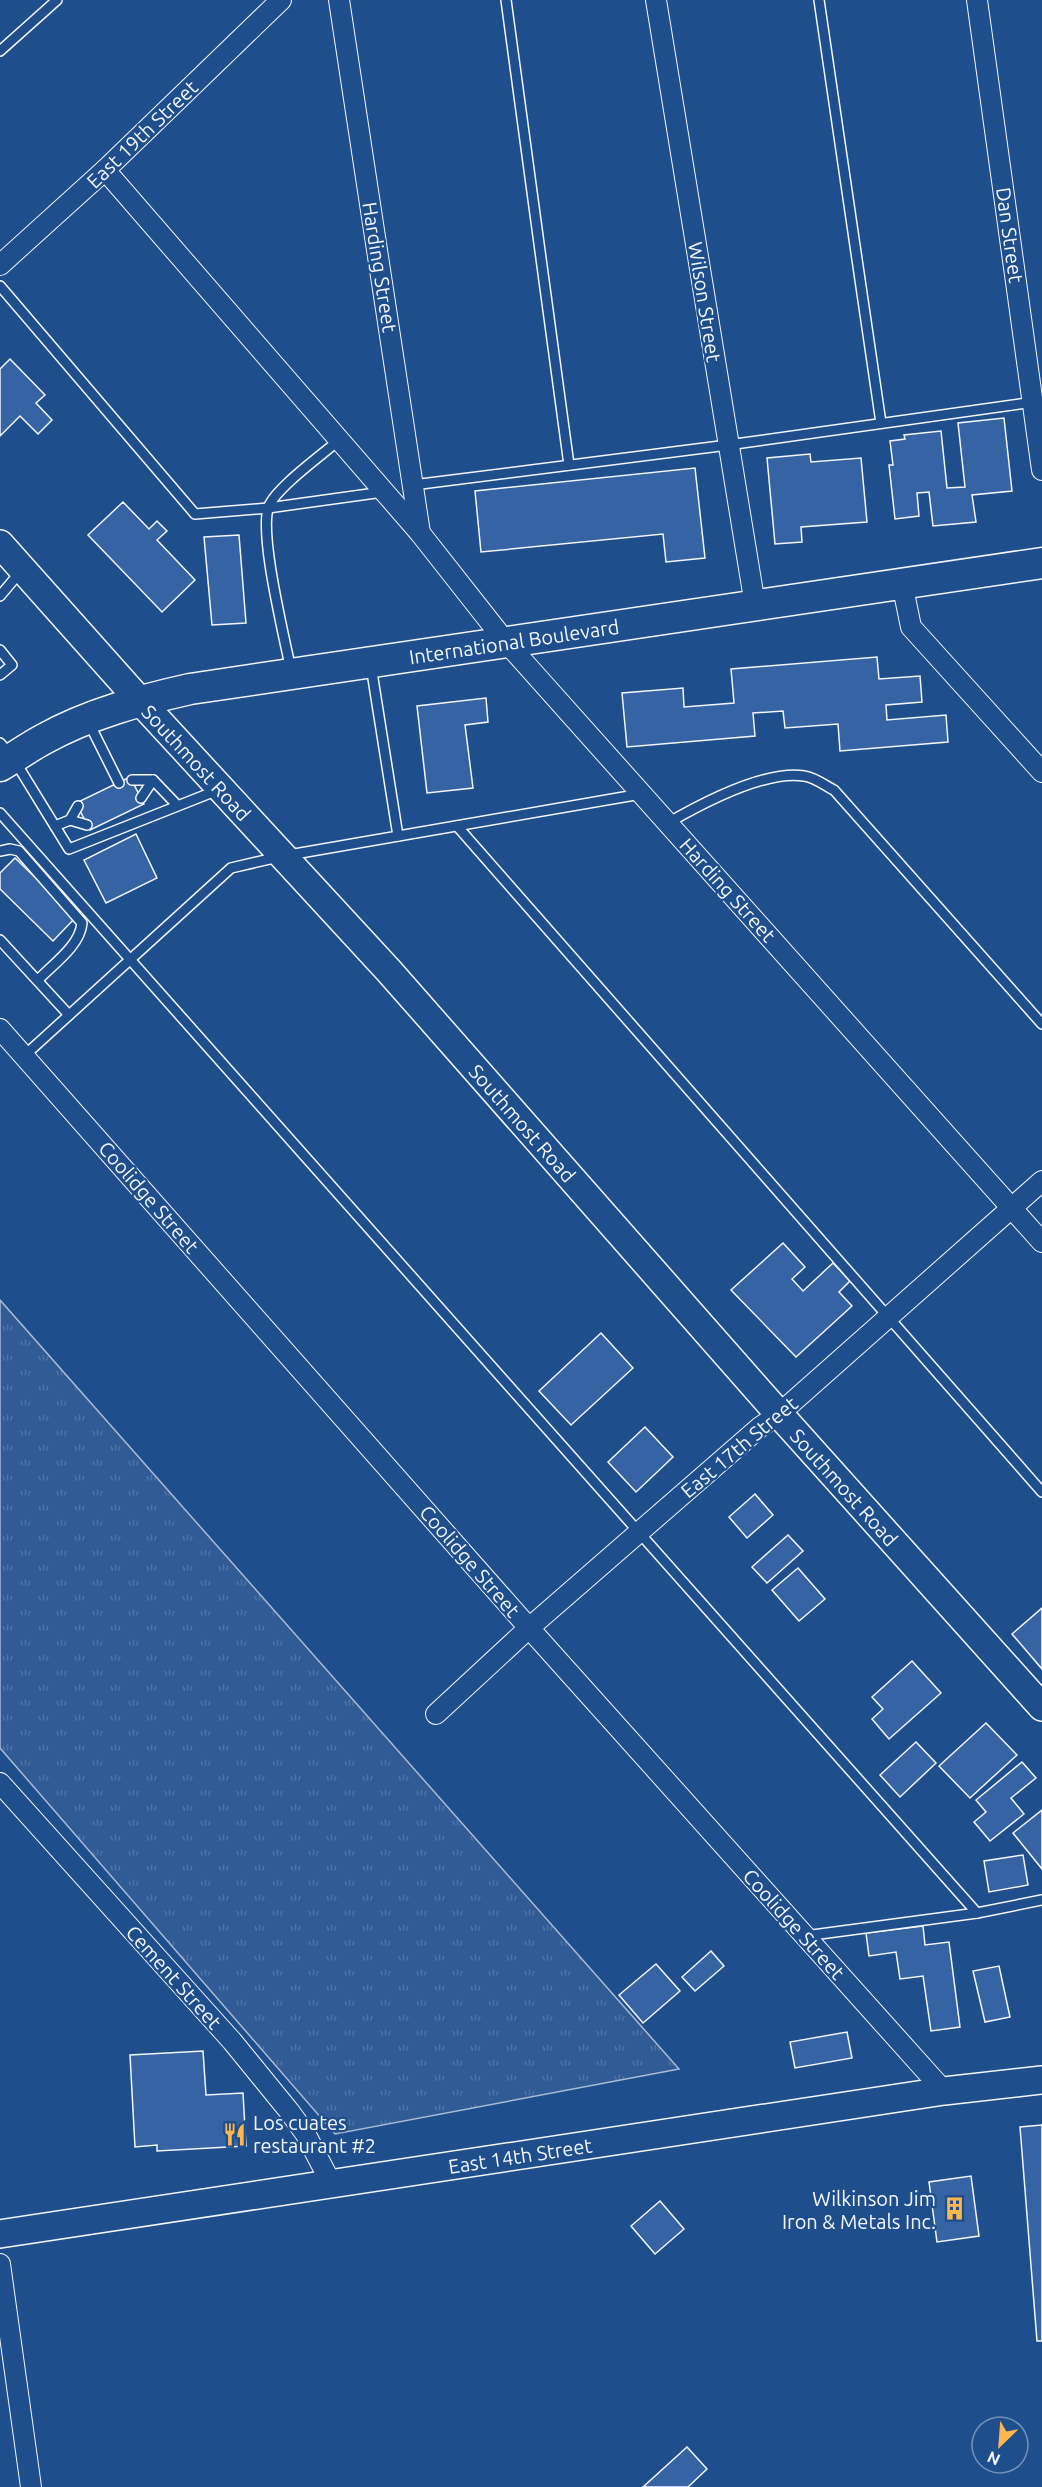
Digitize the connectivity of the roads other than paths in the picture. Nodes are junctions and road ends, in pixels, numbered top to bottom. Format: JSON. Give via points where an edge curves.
{"nodes":[{"id":1,"x":57,"y":0,"type":"edge"},
{"id":2,"x":281,"y":0,"type":"edge"},
{"id":3,"x":339,"y":0,"type":"edge"},
{"id":4,"x":506,"y":0,"type":"edge"},
{"id":5,"x":656,"y":0,"type":"edge"},
{"id":6,"x":819,"y":0,"type":"edge"},
{"id":7,"x":977,"y":0,"type":"edge"},
{"id":8,"x":0,"y":51,"type":"edge"},
{"id":9,"x":105,"y":170,"type":"junction"},
{"id":10,"x":0,"y":265,"type":"edge"},
{"id":11,"x":0,"y":286,"type":"edge"},
{"id":12,"x":1037,"y":401,"type":"edge"},
{"id":13,"x":881,"y":423,"type":"junction"},
{"id":14,"x":339,"y":440,"type":"junction"},
{"id":15,"x":728,"y":445,"type":"junction"},
{"id":16,"x":569,"y":465,"type":"junction"},
{"id":17,"x":1042,"y":470,"type":"edge"},
{"id":18,"x":413,"y":485,"type":"junction"},
{"id":19,"x":384,"y":492,"type":"junction"},
{"id":20,"x":268,"y":508,"type":"junction"},
{"id":21,"x":420,"y":533,"type":"junction"},
{"id":22,"x":0,"y":544,"type":"edge"},
{"id":23,"x":1042,"y":563,"type":"edge"},
{"id":24,"x":22,"y":569,"type":"junction"},
{"id":25,"x":902,"y":583,"type":"junction"},
{"id":26,"x":0,"y":596,"type":"edge"},
{"id":27,"x":755,"y":605,"type":"junction"},
{"id":28,"x":505,"y":641,"type":"junction"},
{"id":29,"x":0,"y":650,"type":"edge"},
{"id":30,"x":371,"y":661,"type":"junction"},
{"id":31,"x":292,"y":673,"type":"junction"},
{"id":32,"x":0,"y":675,"type":"edge"},
{"id":33,"x":140,"y":701,"type":"junction"},
{"id":34,"x":87,"y":720,"type":"junction"},
{"id":35,"x":4,"y":756,"type":"edge"},
{"id":36,"x":1042,"y":772,"type":"edge"},
{"id":37,"x":132,"y":780,"type":"dead end"},
{"id":38,"x":153,"y":780,"type":"junction"},
{"id":39,"x":119,"y":783,"type":"dead end"},
{"id":40,"x":221,"y":789,"type":"junction"},
{"id":41,"x":641,"y":794,"type":"junction"},
{"id":42,"x":141,"y":798,"type":"dead end"},
{"id":43,"x":177,"y":805,"type":"junction"},
{"id":44,"x":78,"y":806,"type":"dead end"},
{"id":45,"x":0,"y":813,"type":"edge"},
{"id":46,"x":70,"y":820,"type":"junction"},
{"id":47,"x":668,"y":823,"type":"junction"},
{"id":48,"x":87,"y":825,"type":"dead end"},
{"id":49,"x":55,"y":826,"type":"junction"},
{"id":50,"x":457,"y":826,"type":"junction"},
{"id":51,"x":398,"y":836,"type":"junction"},
{"id":52,"x":28,"y":844,"type":"junction"},
{"id":53,"x":0,"y":851,"type":"edge"},
{"id":54,"x":19,"y":851,"type":"junction"},
{"id":55,"x":283,"y":856,"type":"junction"},
{"id":56,"x":0,"y":940,"type":"edge"},
{"id":57,"x":131,"y":958,"type":"junction"},
{"id":58,"x":38,"y":980,"type":"junction"},
{"id":59,"x":69,"y":1015,"type":"junction"},
{"id":60,"x":1042,"y":1024,"type":"edge"},
{"id":61,"x":0,"y":1029,"type":"edge"},
{"id":62,"x":24,"y":1056,"type":"junction"},
{"id":63,"x":1042,"y":1181,"type":"edge"},
{"id":64,"x":1011,"y":1208,"type":"junction"},
{"id":65,"x":1042,"y":1242,"type":"edge"},
{"id":66,"x":888,"y":1317,"type":"junction"},
{"id":67,"x":778,"y":1414,"type":"junction"},
{"id":68,"x":1042,"y":1492,"type":"edge"},
{"id":69,"x":640,"y":1532,"type":"junction"},
{"id":70,"x":529,"y":1628,"type":"junction"},
{"id":71,"x":1042,"y":1707,"type":"edge"},
{"id":72,"x":436,"y":1714,"type":"dead end"},
{"id":73,"x":0,"y":1782,"type":"edge"},
{"id":74,"x":1042,"y":1900,"type":"edge"},
{"id":75,"x":977,"y":1913,"type":"junction"},
{"id":76,"x":805,"y":1936,"type":"junction"},
{"id":77,"x":1042,"y":2079,"type":"edge"},
{"id":78,"x":944,"y":2091,"type":"junction"},
{"id":79,"x":331,"y":2183,"type":"junction"},
{"id":80,"x":0,"y":2234,"type":"edge"},
{"id":81,"x":0,"y":2264,"type":"edge"},
{"id":82,"x":31,"y":2487,"type":"edge"}],
"edges":[{"from":1,"to":8,"type":"lane"},
{"from":2,"to":9,"type":"street","name":"East 19th Street"},
{"from":3,"to":18,"type":"street","name":"Harding Street"},
{"from":4,"to":16,"type":"lane"},
{"from":5,"to":15,"type":"street","name":"Wilson Street"},
{"from":6,"to":13,"type":"lane"},
{"from":7,"to":12,"type":"street","name":"Dan Street"},
{"from":9,"to":10,"type":"street","name":"East 19th Street"},
{"from":9,"to":14,"type":"street","name":"Harding Street"},
{"from":11,"to":20,"type":"lane","via":[[195,514]]},
{"from":12,"to":13,"type":"lane"},
{"from":12,"to":17,"type":"street","name":"Dan Street"},
{"from":13,"to":15,"type":"lane"},
{"from":14,"to":19,"type":"street","name":"Harding Street"},
{"from":14,"to":20,"type":"lane","via":[[276,495]]},
{"from":15,"to":16,"type":"lane"},
{"from":15,"to":27,"type":"street","name":"Wilson Street"},
{"from":16,"to":18,"type":"lane"},
{"from":18,"to":21,"type":"street","name":"Harding Street"},
{"from":19,"to":20,"type":"lane"},
{"from":19,"to":21,"type":"street","name":"Harding Street"},
{"from":20,"to":31,"type":"lane","via":[[266,540]]},
{"from":21,"to":28,"type":"street","name":"Harding Street"},
{"from":22,"to":24,"type":"street","name":"Southmost Road"},
{"from":23,"to":25,"type":"main road","name":"International Boulevard"},
{"from":24,"to":26,"type":"lane"},
{"from":24,"to":33,"type":"street","name":"Southmost Road"},
{"from":25,"to":27,"type":"main road","name":"International Boulevard"},
{"from":25,"to":36,"type":"street","via":[[911,627]]},
{"from":27,"to":28,"type":"main road","name":"International Boulevard"},
{"from":28,"to":30,"type":"main road","name":"International Boulevard"},
{"from":28,"to":41,"type":"street","name":"Harding Street"},
{"from":29,"to":32,"type":"lane","via":[[12,665]]},
{"from":30,"to":31,"type":"main road","name":"International Boulevard"},
{"from":30,"to":51,"type":"lane"},
{"from":31,"to":33,"type":"main road","name":"International Boulevard"},
{"from":33,"to":34,"type":"main road","name":"International Boulevard"},
{"from":33,"to":40,"type":"street","name":"Southmost Road"},
{"from":34,"to":35,"type":"main road","name":"International Boulevard"},
{"from":34,"to":39,"type":"lane"},
{"from":35,"to":49,"type":"lane"},
{"from":37,"to":38,"type":"lane"},
{"from":38,"to":42,"type":"lane"},
{"from":38,"to":43,"type":"lane"},
{"from":40,"to":43,"type":"lane"},
{"from":40,"to":55,"type":"street","name":"Southmost Road"},
{"from":41,"to":47,"type":"street","name":"Harding Street"},
{"from":41,"to":50,"type":"lane"},
{"from":43,"to":49,"type":"lane","via":[[69,849]]},
{"from":44,"to":46,"type":"lane"},
{"from":45,"to":52,"type":"lane"},
{"from":46,"to":48,"type":"lane"},
{"from":46,"to":49,"type":"lane"},
{"from":47,"to":60,"type":"lane","via":[[709,800],[772,778],[805,776],[834,790]]},
{"from":47,"to":64,"type":"street","name":"Harding Street"},
{"from":50,"to":51,"type":"lane"},
{"from":50,"to":66,"type":"lane"},
{"from":51,"to":55,"type":"lane"},
{"from":52,"to":54,"type":"lane"},
{"from":52,"to":57,"type":"lane"},
{"from":53,"to":54,"type":"lane"},
{"from":54,"to":58,"type":"lane","via":[[82,923],[76,941]]},
{"from":55,"to":57,"type":"lane","via":[[231,868]]},
{"from":55,"to":67,"type":"street","name":"Southmost Road"},
{"from":56,"to":58,"type":"lane"},
{"from":57,"to":59,"type":"lane"},
{"from":57,"to":69,"type":"lane"},
{"from":58,"to":59,"type":"lane"},
{"from":59,"to":62,"type":"lane"},
{"from":61,"to":62,"type":"street","name":"Coolidge Street"},
{"from":62,"to":70,"type":"street","name":"Coolidge Street"},
{"from":63,"to":64,"type":"street","name":"East 17th Street"},
{"from":64,"to":65,"type":"street","name":"Harding Street"},
{"from":64,"to":66,"type":"street","name":"East 17th Street"},
{"from":66,"to":67,"type":"street","name":"East 17th Street"},
{"from":66,"to":68,"type":"lane"},
{"from":67,"to":69,"type":"street","name":"East 17th Street"},
{"from":67,"to":71,"type":"street","name":"Southmost Road"},
{"from":69,"to":70,"type":"street","name":"East 17th Street"},
{"from":69,"to":75,"type":"lane"},
{"from":70,"to":72,"type":"street","name":"East 17th Street"},
{"from":70,"to":76,"type":"street","name":"Coolidge Street"},
{"from":73,"to":79,"type":"street","name":"Cement Street","via":[[240,2049],[300,2125]]},
{"from":74,"to":75,"type":"lane"},
{"from":75,"to":76,"type":"lane"},
{"from":76,"to":78,"type":"street","name":"Coolidge Street"},
{"from":77,"to":78,"type":"street","name":"East 14th Street"},
{"from":78,"to":79,"type":"street","name":"East 14th Street"},
{"from":79,"to":80,"type":"street","name":"East 14th Street"},
{"from":81,"to":82,"type":"street"}]}
